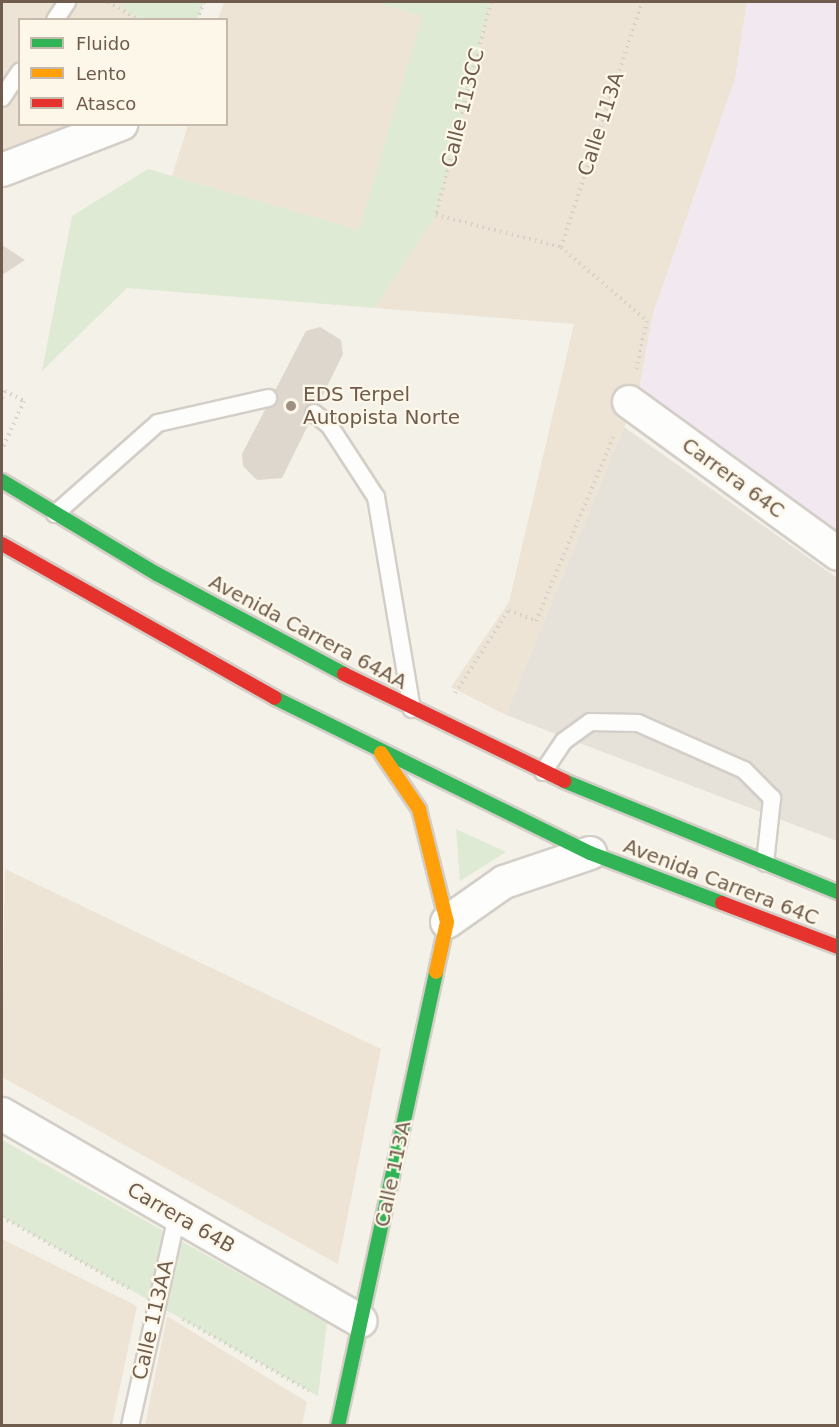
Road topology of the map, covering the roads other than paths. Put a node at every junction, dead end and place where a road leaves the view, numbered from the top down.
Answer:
1 (67, 2) edge
2 (56, 18) edge
3 (18, 74) edge
4 (2, 98) edge
5 (116, 126) edge
6 (2, 170) edge
7 (268, 398) dead end
8 (629, 402) road end
9 (314, 413) dead end
10 (2, 481) edge
11 (55, 514) junction
12 (2, 544) edge
13 (837, 554) edge
14 (411, 709) junction
15 (381, 753) junction
16 (543, 772) junction
17 (605, 800) joint
18 (590, 853) junction
19 (765, 863) junction
20 (837, 892) edge
21 (447, 922) junction
22 (837, 947) edge
23 (2, 1118) edge
24 (177, 1215) junction
25 (361, 1321) junction
26 (130, 1425) edge
27 (338, 1425) edge

1 - 2 lane
3 - 4 lane
5 - 6 street
7 - 11 lane
8 - 13 street, Carrera 64C
9 - 14 lane
10 - 11 main road, Avenida Carrera 64AA
11 - 14 main road, Avenida Carrera 64AA
12 - 15 main road
14 - 16 main road, Avenida Carrera 64AA
15 - 18 main road
15 - 21 main road, Calle 113A
16 - 17 main road, Avenida Carrera 64AA
16 - 19 lane
17 - 19 main road, Avenida Carrera 64C
18 - 21 street
18 - 22 main road, Avenida Carrera 64C
19 - 20 main road, Avenida Carrera 64C
21 - 25 main road, Calle 113A
23 - 24 street, Carrera 64B
24 - 25 street, Carrera 64B
24 - 26 lane, Calle 113AA
25 - 27 main road, Calle 113A

